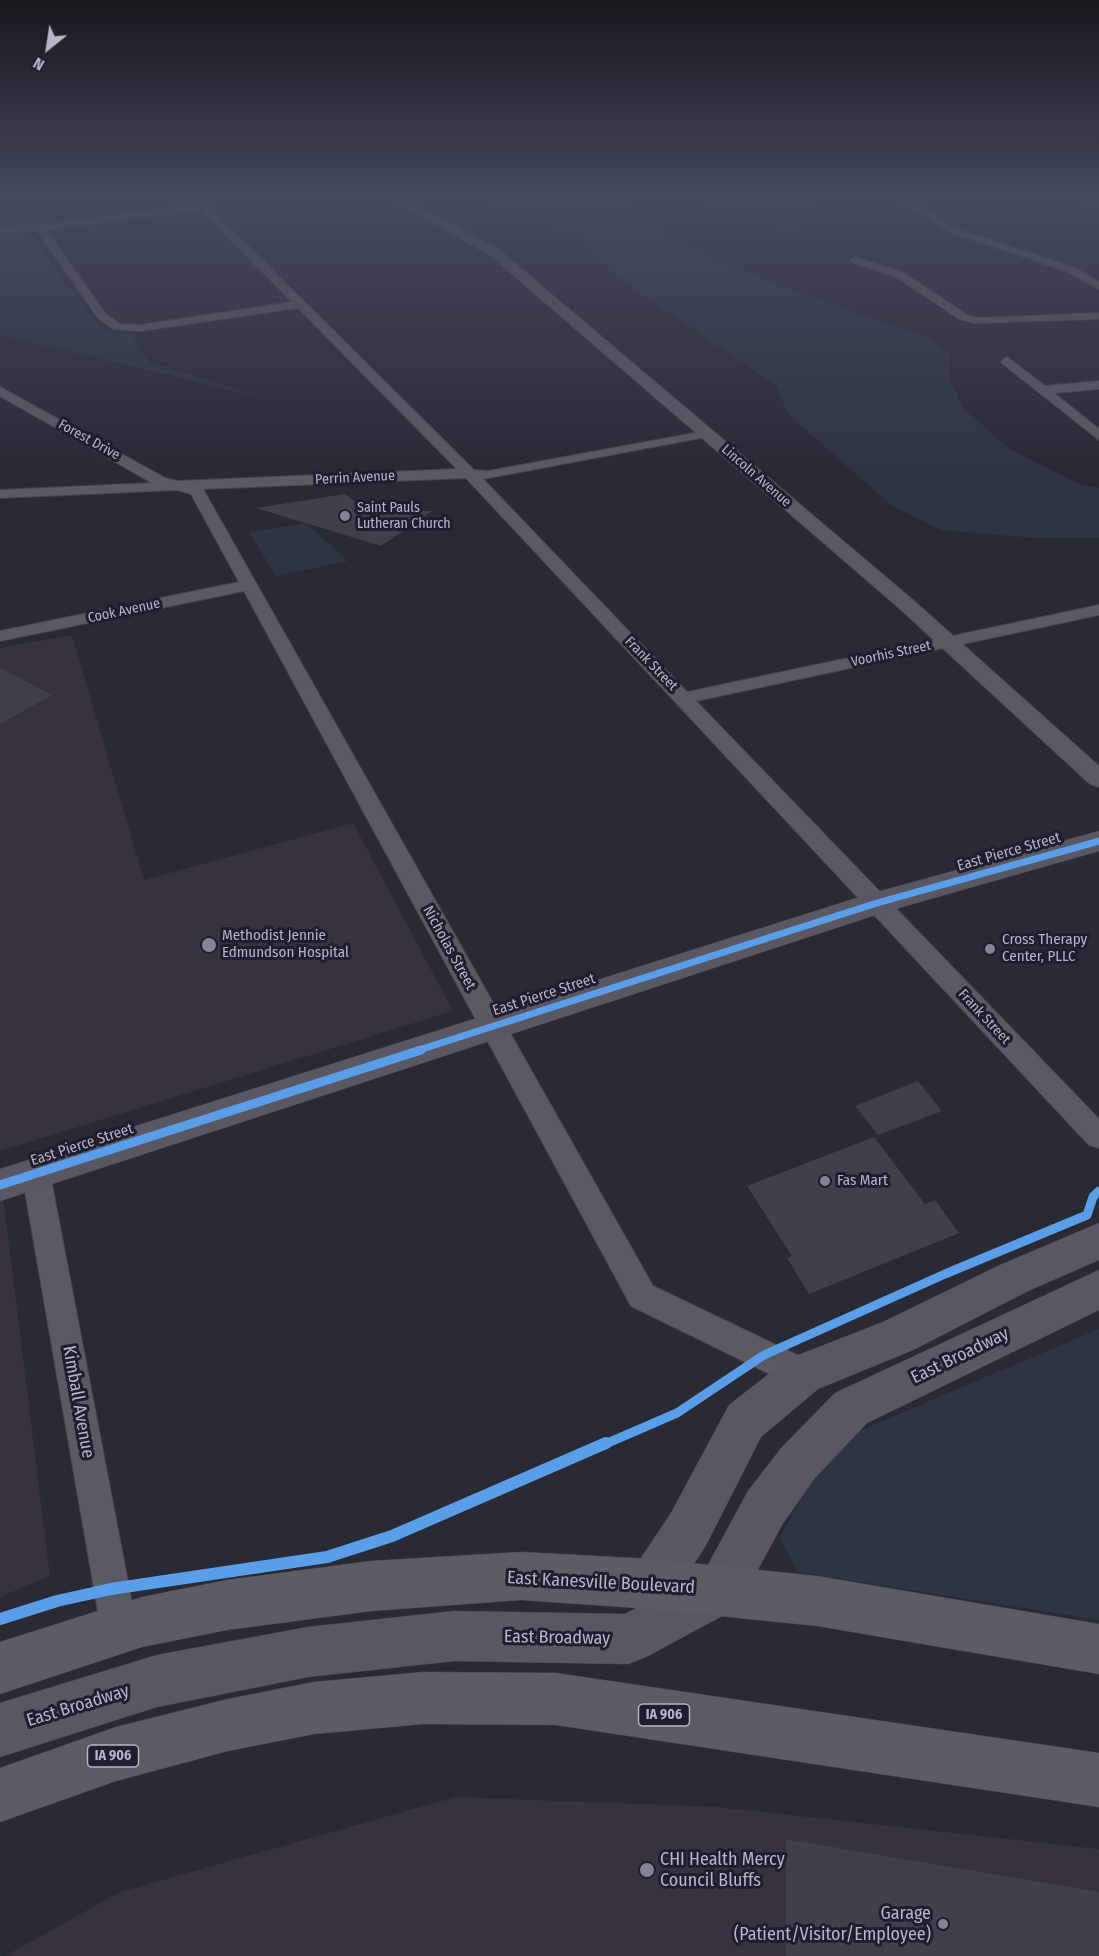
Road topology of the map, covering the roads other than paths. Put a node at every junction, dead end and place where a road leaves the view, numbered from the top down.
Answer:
1 (83, 289) edge
2 (286, 289) edge
3 (538, 289) edge
4 (922, 289) edge
5 (301, 304) junction
6 (1099, 316) edge
7 (1007, 361) dead end
8 (1099, 385) edge
9 (1043, 390) junction
10 (0, 391) edge
11 (706, 433) junction
12 (1099, 436) edge
13 (470, 474) junction
14 (178, 486) junction
15 (0, 494) edge
16 (248, 585) junction
17 (1099, 610) edge
18 (0, 636) edge
19 (947, 642) junction
20 (683, 698) junction
21 (1099, 779) edge
22 (1099, 841) edge
23 (877, 903) junction
24 (492, 1026) junction
25 (1099, 1137) edge
26 (36, 1174) junction
27 (0, 1185) edge
28 (1099, 1241) edge
29 (1099, 1289) edge
30 (803, 1374) junction
31 (652, 1584) junction
32 (720, 1591) junction
33 (119, 1629) junction
34 (1099, 1649) edge
35 (0, 1668) edge
36 (0, 1730) edge
37 (1099, 1780) edge
38 (0, 1795) edge

1 - 5 street
2 - 5 street, Frank Street
3 - 11 street, Lincoln Avenue
4 - 6 street
5 - 13 street, Frank Street
7 - 9 street
8 - 9 street
9 - 12 street
10 - 14 street, Forest Drive
11 - 13 street, Perrin Avenue
11 - 19 street, Lincoln Avenue
13 - 14 street, Perrin Avenue
13 - 20 street, Frank Street
14 - 15 street, Perrin Avenue
14 - 16 street, Nicholas Street
16 - 18 street, Cook Avenue
16 - 24 street, Nicholas Street
17 - 19 street, Voorhis Street
19 - 20 street, Voorhis Street
19 - 21 street, Lincoln Avenue
20 - 23 street, Frank Street
22 - 23 main road, East Pierce Street
23 - 24 main road, East Pierce Street
23 - 25 street, Frank Street
24 - 26 main road, East Pierce Street
24 - 30 street, Nicholas Street
26 - 27 main road, East Pierce Street
26 - 33 street, Kimball Avenue
28 - 30 main road
29 - 32 main road, East Broadway
30 - 31 main road
31 - 32 main road, East Kanesville Boulevard
31 - 33 main road, East Kanesville Boulevard
32 - 34 main road, East Kanesville Boulevard
32 - 36 main road, East Broadway
33 - 35 main road, East Kanesville Boulevard
37 - 38 main road, IA 906

